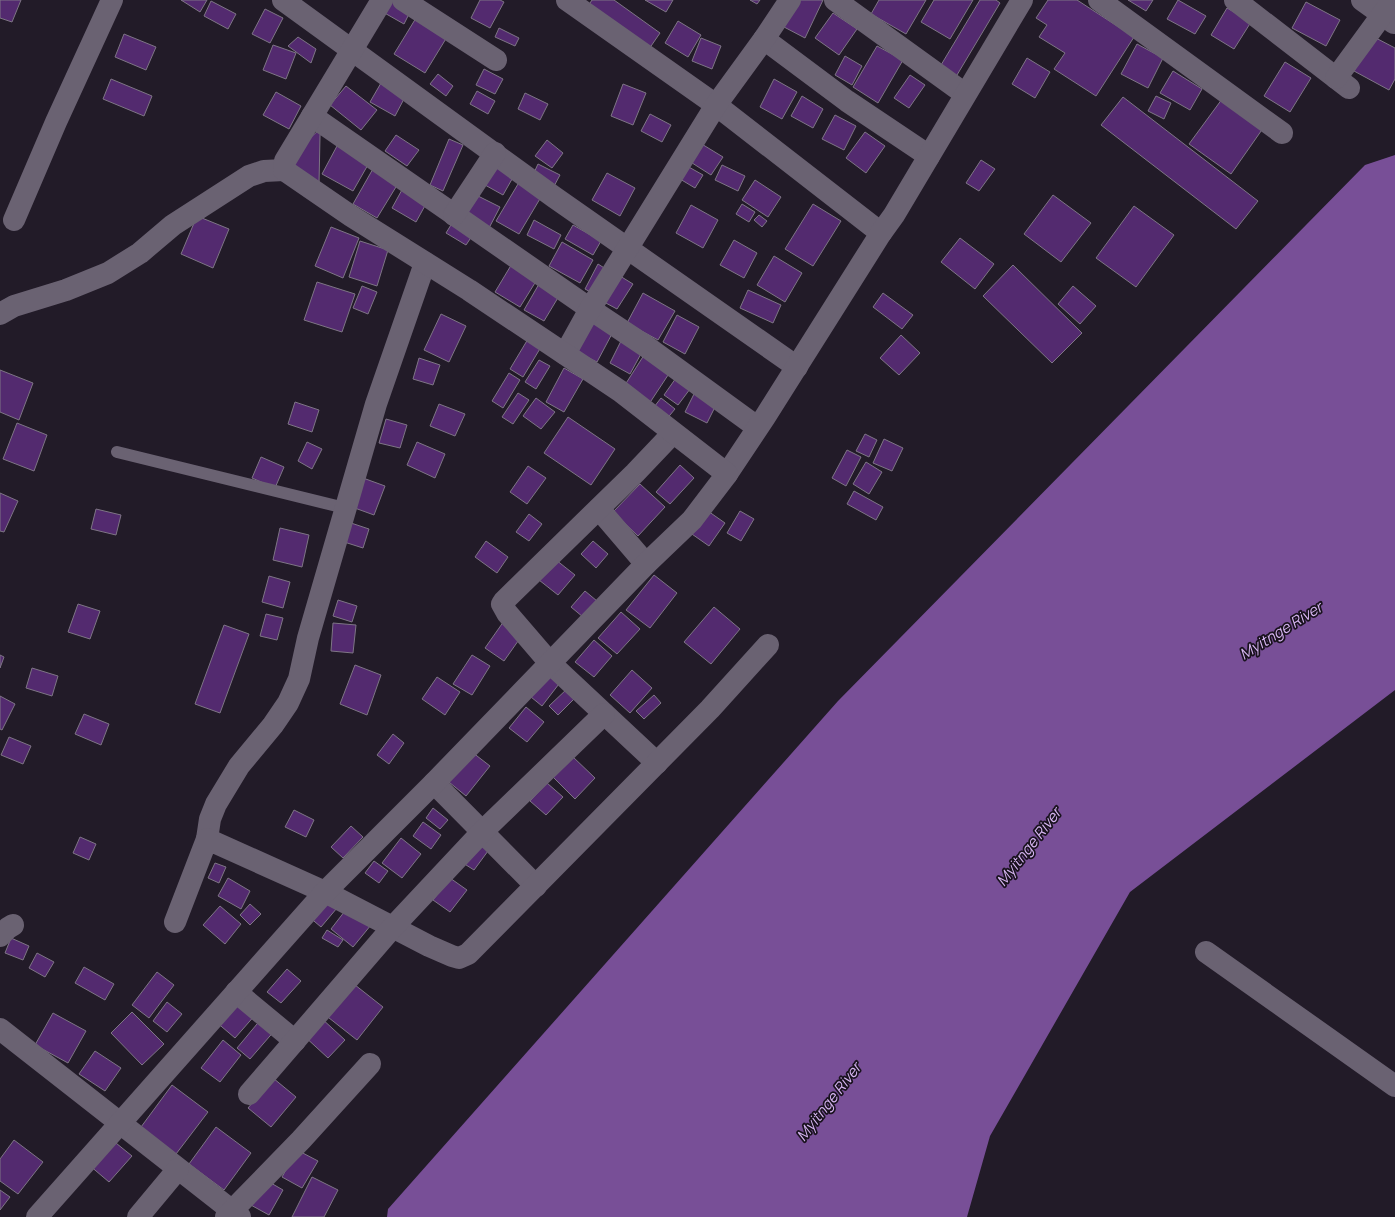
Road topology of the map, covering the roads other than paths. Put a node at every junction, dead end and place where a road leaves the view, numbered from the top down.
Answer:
1 (112, 0) edge
2 (283, 0) edge
3 (382, 0) edge
4 (403, 0) edge
5 (567, 0) edge
6 (790, 0) edge
7 (835, 0) edge
8 (1022, 0) edge
9 (1099, 0) edge
10 (1235, 0) edge
11 (1362, 0) edge
12 (1390, 13) edge
13 (764, 39) junction
14 (352, 51) junction
15 (496, 60) dead end
16 (965, 94) junction
17 (716, 105) junction
18 (312, 116) junction
19 (1282, 133) dead end
20 (495, 153) junction
21 (929, 156) junction
22 (284, 170) junction
23 (454, 215) junction
24 (14, 220) dead end
25 (881, 233) junction
26 (628, 247) junction
27 (425, 263) junction
28 (590, 309) junction
29 (0, 314) edge
30 (565, 354) junction
31 (797, 367) junction
32 (757, 427) junction
33 (673, 433) junction
34 (117, 452) dead end
35 (727, 474) junction
36 (345, 508) junction
37 (599, 509) junction
38 (646, 564) junction
39 (768, 645) dead end
40 (550, 663) junction
41 (604, 714) junction
42 (657, 763) junction
43 (434, 783) junction
44 (482, 832) junction
45 (207, 839) junction
46 (536, 886) junction
47 (325, 892) junction
48 (175, 922) dead end
49 (392, 928) junction
50 (1206, 952) dead end
51 (236, 992) junction
52 (0, 1029) edge
53 (295, 1041) junction
54 (370, 1064) dead end
55 (1395, 1086) edge
56 (249, 1094) dead end
57 (120, 1123) junction
58 (178, 1169) junction
59 (232, 1215) edge
60 (37, 1217) edge
61 (138, 1217) edge

1 - 24 street
2 - 14 street
3 - 14 street
4 - 15 street
5 - 17 street
6 - 13 street
7 - 16 street
8 - 16 street
9 - 19 street
10 - 12 street
11 - 12 street
13 - 17 street
13 - 21 street
14 - 18 street
14 - 20 street
16 - 21 street
17 - 25 street
17 - 26 street
18 - 22 street
18 - 23 street
20 - 23 street
20 - 26 street
21 - 25 street
22 - 27 street
22 - 29 street
23 - 28 street
25 - 31 street
26 - 28 street
26 - 31 street
27 - 30 street
27 - 36 street
28 - 30 street
28 - 32 street
30 - 33 street
31 - 32 street
32 - 35 street
33 - 35 street
33 - 37 street
34 - 36 lane
35 - 38 street
36 - 45 street
37 - 38 street
37 - 40 street
38 - 40 street
39 - 42 street
40 - 41 street
40 - 43 street
41 - 42 street
41 - 44 street
42 - 46 street
43 - 44 street
43 - 47 street
44 - 46 street
44 - 49 street
45 - 47 street
45 - 48 street
46 - 49 street
47 - 49 street
47 - 51 street
49 - 53 street
50 - 55 street
51 - 53 street
51 - 57 street
52 - 57 street
53 - 56 street
54 - 59 street
57 - 58 street
57 - 60 street
58 - 59 street
58 - 61 street

